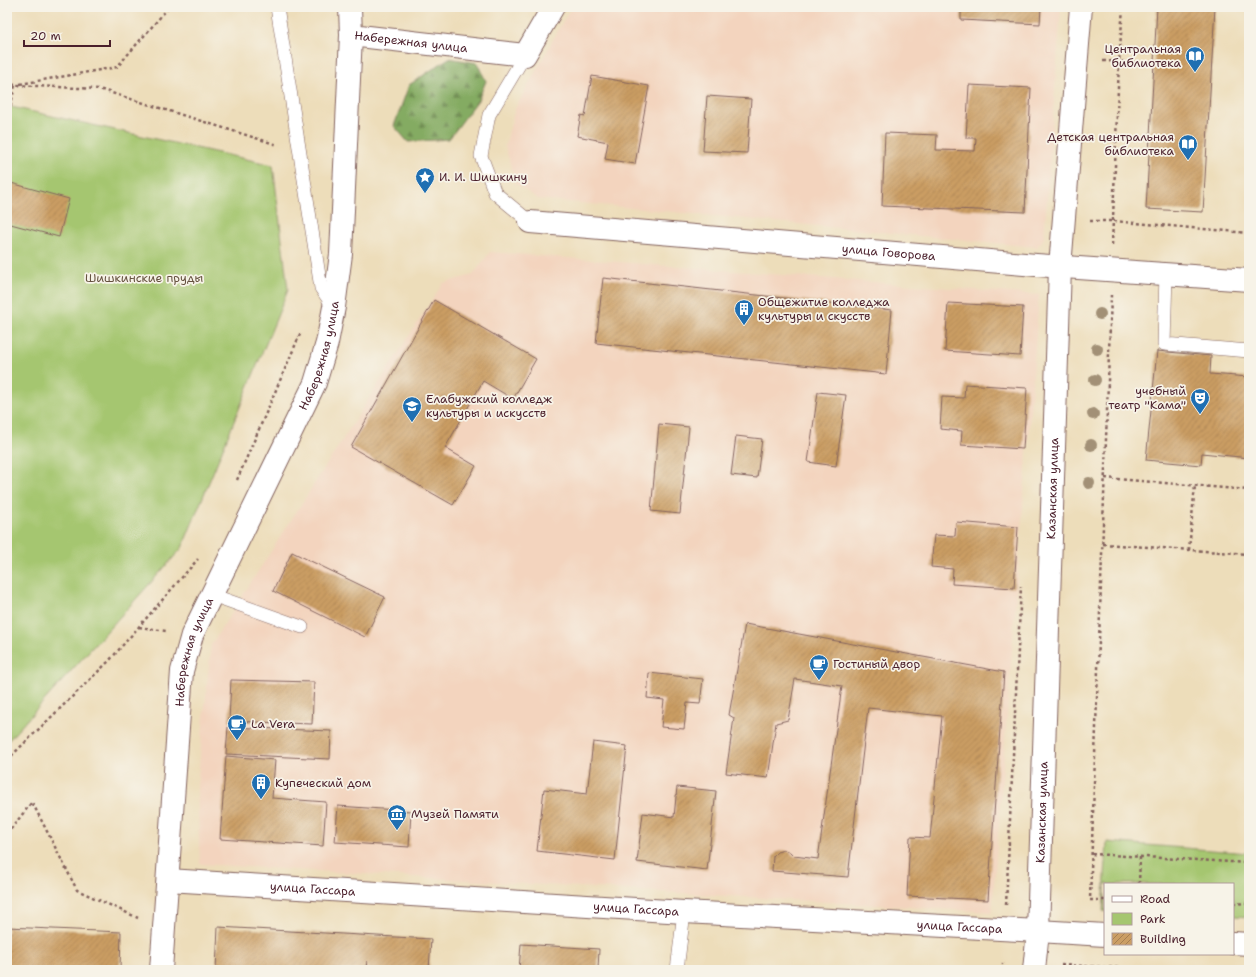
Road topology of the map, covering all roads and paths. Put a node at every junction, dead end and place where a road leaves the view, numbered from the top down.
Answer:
1 (168, 7) edge
2 (277, 7) edge
3 (350, 7) edge
4 (553, 7) edge
5 (1081, 7) edge
6 (1123, 7) edge
7 (351, 35) junction
8 (525, 55) junction
9 (1078, 59) junction
10 (1119, 62) junction
11 (1154, 63) dead end
12 (7, 83) edge
13 (15, 85) junction
14 (7, 124) edge
15 (299, 152) junction
16 (1112, 221) junction
17 (530, 222) joint
18 (1064, 222) junction
19 (1249, 233) edge
20 (1112, 246) dead end
21 (1060, 267) junction
22 (1166, 274) junction
23 (1249, 280) edge
24 (1112, 289) dead end
25 (334, 307) junction
26 (302, 332) dead end
27 (1249, 351) edge
28 (1105, 478) junction
29 (234, 485) dead end
30 (1195, 485) junction
31 (1249, 490) edge
32 (1103, 544) junction
33 (1189, 550) junction
34 (1249, 554) edge
35 (200, 557) dead end
36 (212, 595) junction
37 (302, 627) dead end
38 (7, 760) edge
39 (7, 834) edge
40 (1092, 854) junction
41 (1140, 857) junction
42 (1249, 863) edge
43 (168, 880) junction
44 (1139, 883) edge
45 (1104, 900) edge
46 (1234, 903) edge
47 (1249, 904) edge
48 (684, 912) junction
49 (163, 929) junction
50 (1038, 932) junction
51 (1104, 935) edge
52 (1234, 943) edge
53 (1249, 944) edge
54 (1002, 963) dead end
55 (1060, 965) dead end
56 (161, 970) edge
57 (677, 970) edge
58 (1002, 970) edge
59 (1034, 970) edge
60 (1165, 970) edge

1 - 13 path
2 - 15 lane
3 - 7 street
4 - 8 street
5 - 9 street, Казанская улица
6 - 10 path
7 - 8 street, Набережная улица
7 - 25 street, Набережная улица
8 - 17 lane
9 - 10 path
9 - 18 street, Казанская улица
10 - 11 path
10 - 16 path
12 - 13 path
13 - 14 path
13 - 15 path
15 - 25 lane
16 - 18 path
16 - 19 path
16 - 20 path
17 - 21 street, улица Говорова
18 - 21 street, Казанская улица
21 - 22 street, улица Говорова
21 - 50 street, Казанская улица
22 - 23 street, улица Говорова
22 - 27 lane
24 - 28 path
25 - 36 street, Набережная улица
26 - 29 path
28 - 30 path
28 - 32 path
30 - 31 path
30 - 33 path
32 - 33 path
32 - 40 path
33 - 34 path
35 - 38 path
36 - 37 lane
36 - 43 street, Набережная улица
39 - 49 path
40 - 41 path
40 - 45 path
41 - 42 path
41 - 44 path
43 - 48 street, улица Гассара
43 - 49 street, Набережная улица
46 - 47 path
48 - 50 street, улица Гассара
48 - 57 lane
49 - 56 street, Набережная улица
50 - 51 street, улица Гассара
50 - 59 street, Казанская улица
52 - 53 street
54 - 58 path
55 - 60 path

